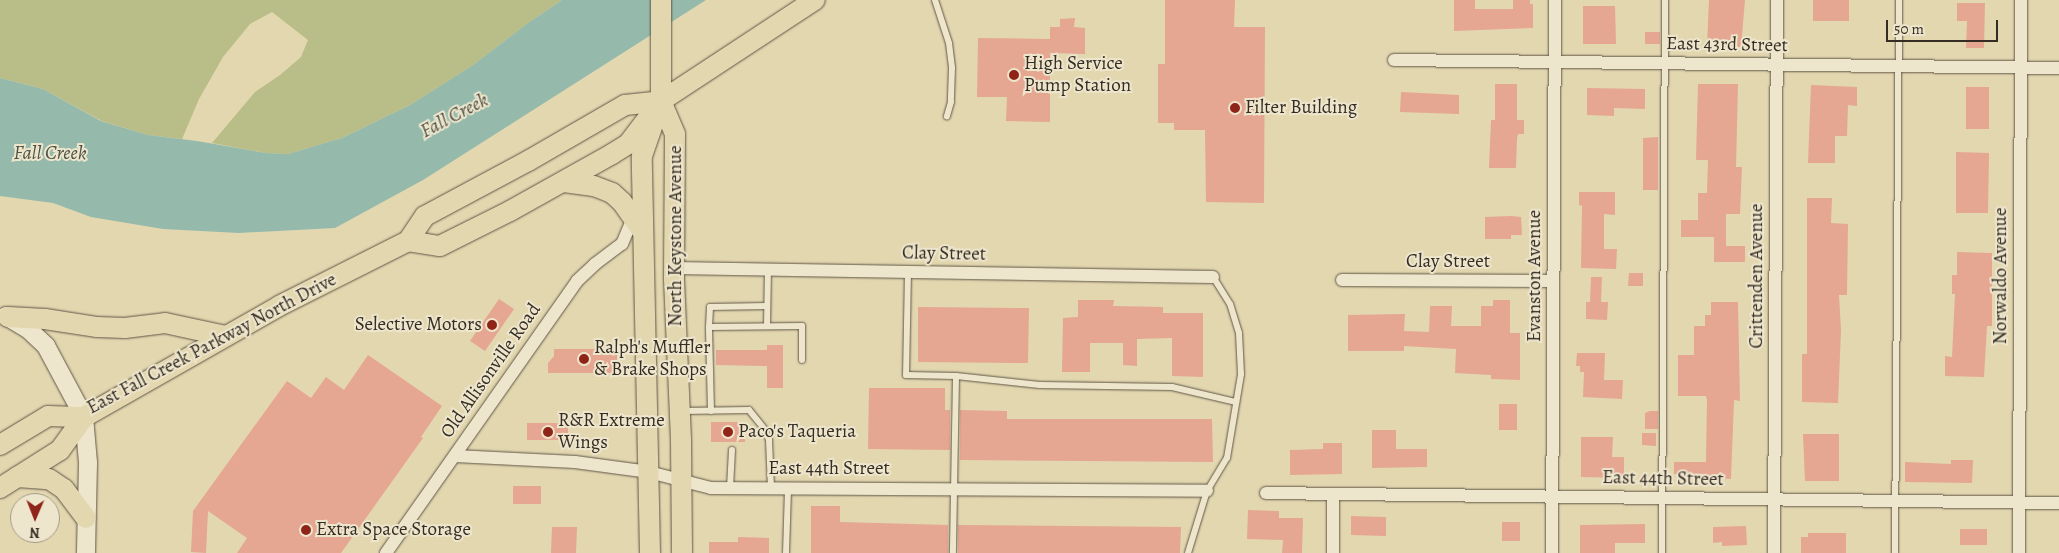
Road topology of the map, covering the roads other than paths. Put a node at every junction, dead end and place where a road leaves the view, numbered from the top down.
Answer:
1 (661, 0) edge
2 (815, 0) edge
3 (935, 0) edge
4 (1555, 0) edge
5 (1665, 0) edge
6 (1777, 0) edge
7 (1898, 0) edge
8 (2021, 0) edge
9 (1394, 60) dead end
10 (1555, 62) junction
11 (1665, 63) junction
12 (1776, 64) junction
13 (1898, 66) junction
14 (2021, 67) junction
15 (2059, 68) edge
16 (661, 101) junction
17 (947, 116) dead end
18 (564, 182) junction
19 (637, 225) junction
20 (408, 241) junction
21 (674, 268) junction
22 (768, 270) junction
23 (908, 272) junction
24 (1213, 277) joint
25 (1342, 280) dead end
26 (1553, 281) junction
27 (767, 306) junction
28 (4, 316) edge
29 (709, 326) junction
30 (766, 326) junction
31 (225, 336) junction
32 (802, 360) dead end
33 (956, 376) junction
34 (1236, 402) junction
35 (710, 410) junction
36 (680, 411) junction
37 (84, 417) junction
38 (0, 445) edge
39 (732, 450) dead end
40 (454, 456) junction
41 (649, 472) junction
42 (17, 477) junction
43 (681, 480) junction
44 (0, 488) edge
45 (730, 488) junction
46 (771, 488) junction
47 (788, 488) junction
48 (953, 489) junction
49 (1207, 491) junction
50 (1266, 493) dead end
51 (1333, 494) junction
52 (1552, 497) junction
53 (1662, 498) junction
54 (1774, 500) junction
55 (1895, 501) junction
56 (2019, 503) junction
57 (2059, 504) edge
58 (86, 518) junction
59 (86, 553) edge
60 (386, 553) edge
61 (650, 553) edge
62 (682, 553) edge
63 (786, 553) edge
64 (953, 553) edge
65 (1188, 553) edge
66 (1333, 553) edge
67 (1552, 553) edge
68 (1662, 553) edge
69 (1774, 553) edge
70 (1895, 553) edge
71 (2019, 553) edge

1 - 16 main road, North Keystone Avenue
2 - 16 main road
3 - 17 lane
4 - 10 street, Evanston Avenue
5 - 11 lane
6 - 12 street, Crittenden Avenue
7 - 13 lane
8 - 14 street, Norwaldo Avenue
9 - 10 street, East 43rd Street
10 - 11 street, East 43rd Street
10 - 26 street, Evanston Avenue
11 - 12 street, East 43rd Street
11 - 53 lane
12 - 13 street, East 43rd Street
12 - 54 street, Crittenden Avenue
13 - 14 street, East 43rd Street
13 - 55 lane
14 - 15 street, East 43rd Street
14 - 56 street, Norwaldo Avenue
16 - 18 main road
16 - 19 main road, North Keystone Avenue
16 - 20 main road
16 - 21 main road, North Keystone Avenue
18 - 19 main road
18 - 20 main road
19 - 40 street, Old Allisonville Road
19 - 41 main road, North Keystone Avenue
20 - 31 main road, East Fall Creek Parkway North Drive
21 - 22 street, Clay Street
21 - 36 main road, North Keystone Avenue
22 - 23 street, Clay Street
22 - 27 lane
23 - 24 street, Clay Street
23 - 33 lane
24 - 34 lane
25 - 26 street, Clay Street
26 - 52 street, Evanston Avenue
27 - 29 lane
27 - 30 lane
28 - 31 main road
28 - 37 main road, East Fall Creek Parkway North Drive
29 - 30 lane
29 - 35 lane
30 - 32 lane
31 - 37 main road, East Fall Creek Parkway North Drive
33 - 34 lane
33 - 48 lane
34 - 49 lane
35 - 36 lane
35 - 46 lane
36 - 43 main road, North Keystone Avenue
37 - 38 main road
37 - 42 main road
37 - 58 main road
39 - 45 lane
40 - 41 street, East 44th Street
40 - 60 street, Old Allisonville Road
41 - 43 street, East 44th Street
41 - 61 main road, North Keystone Avenue
42 - 44 main road
42 - 58 main road
43 - 45 street, East 44th Street
43 - 62 main road, North Keystone Avenue
45 - 46 street, East 44th Street
46 - 47 street, East 44th Street
47 - 48 street, East 44th Street
47 - 63 lane
48 - 49 street, East 44th Street
48 - 64 lane
49 - 65 lane
50 - 51 street, East 44th Street
51 - 52 street, East 44th Street
51 - 66 street
52 - 53 street, East 44th Street
52 - 67 street, Evanston Avenue
53 - 54 street, East 44th Street
53 - 68 lane
54 - 55 street, East 44th Street
54 - 69 street, Crittenden Avenue
55 - 56 street, East 44th Street
55 - 70 lane
56 - 57 street, East 44th Street
56 - 71 street, Norwaldo Avenue
58 - 59 main road

